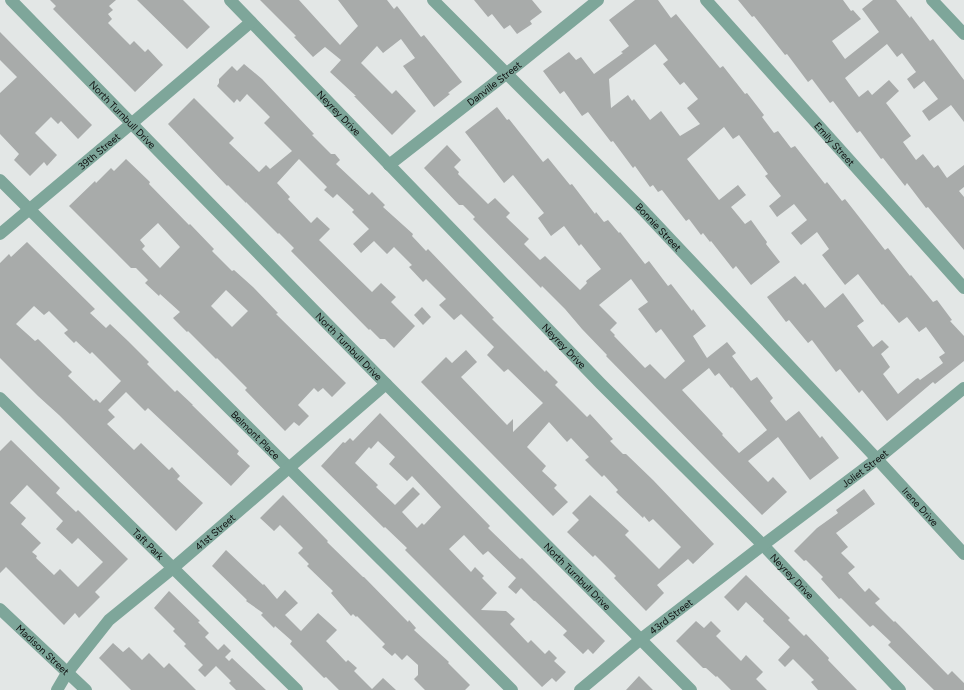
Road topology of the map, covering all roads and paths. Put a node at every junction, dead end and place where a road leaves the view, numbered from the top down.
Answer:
1 (11, 0) edge
2 (230, 0) edge
3 (433, 0) edge
4 (598, 0) edge
5 (706, 0) edge
6 (932, 0) edge
7 (251, 22) junction
8 (963, 30) edge
9 (506, 74) junction
10 (131, 124) junction
11 (389, 165) junction
12 (0, 180) edge
13 (29, 209) junction
14 (0, 234) edge
15 (964, 288) edge
16 (386, 384) junction
17 (964, 388) edge
18 (0, 398) edge
19 (877, 460) junction
20 (290, 468) junction
21 (763, 545) junction
22 (964, 554) edge
23 (174, 568) junction
24 (0, 609) edge
25 (641, 639) junction
26 (68, 673) junction
27 (57, 690) edge
28 (86, 690) edge
29 (297, 690) edge
30 (512, 690) edge
31 (580, 690) edge
32 (691, 690) edge
33 (900, 690) edge

1 - 10 street, North Turnbull Drive
2 - 7 street, Neyrey Drive
3 - 9 street, Bonnie Street
4 - 9 street, Danville Street
5 - 15 street, Emily Street
6 - 8 street
7 - 10 street, 39th Street
7 - 11 street, Neyrey Drive
9 - 11 street, Danville Street
9 - 19 street, Bonnie Street
10 - 13 street, 39th Street
10 - 16 street, North Turnbull Drive
11 - 21 street, Neyrey Drive
12 - 13 street, Belmont Place
13 - 14 street, 39th Street
13 - 20 street, Belmont Place
16 - 20 street, 41st Street
16 - 25 street, North Turnbull Drive
17 - 19 street, Joliet Street
18 - 23 street, Taft Park
19 - 21 street, Joliet Street
19 - 22 street, Irene Drive
20 - 23 street, 41st Street
20 - 30 street, Belmont Place
21 - 25 street, 43rd Street
21 - 33 street, Neyrey Drive
23 - 26 street, 41st Street
23 - 29 street, Taft Park
24 - 26 street, Madison Street
25 - 31 street, 43rd Street
25 - 32 street, North Turnbull Drive
26 - 27 street, 41st Street
26 - 28 street, Madison Street

